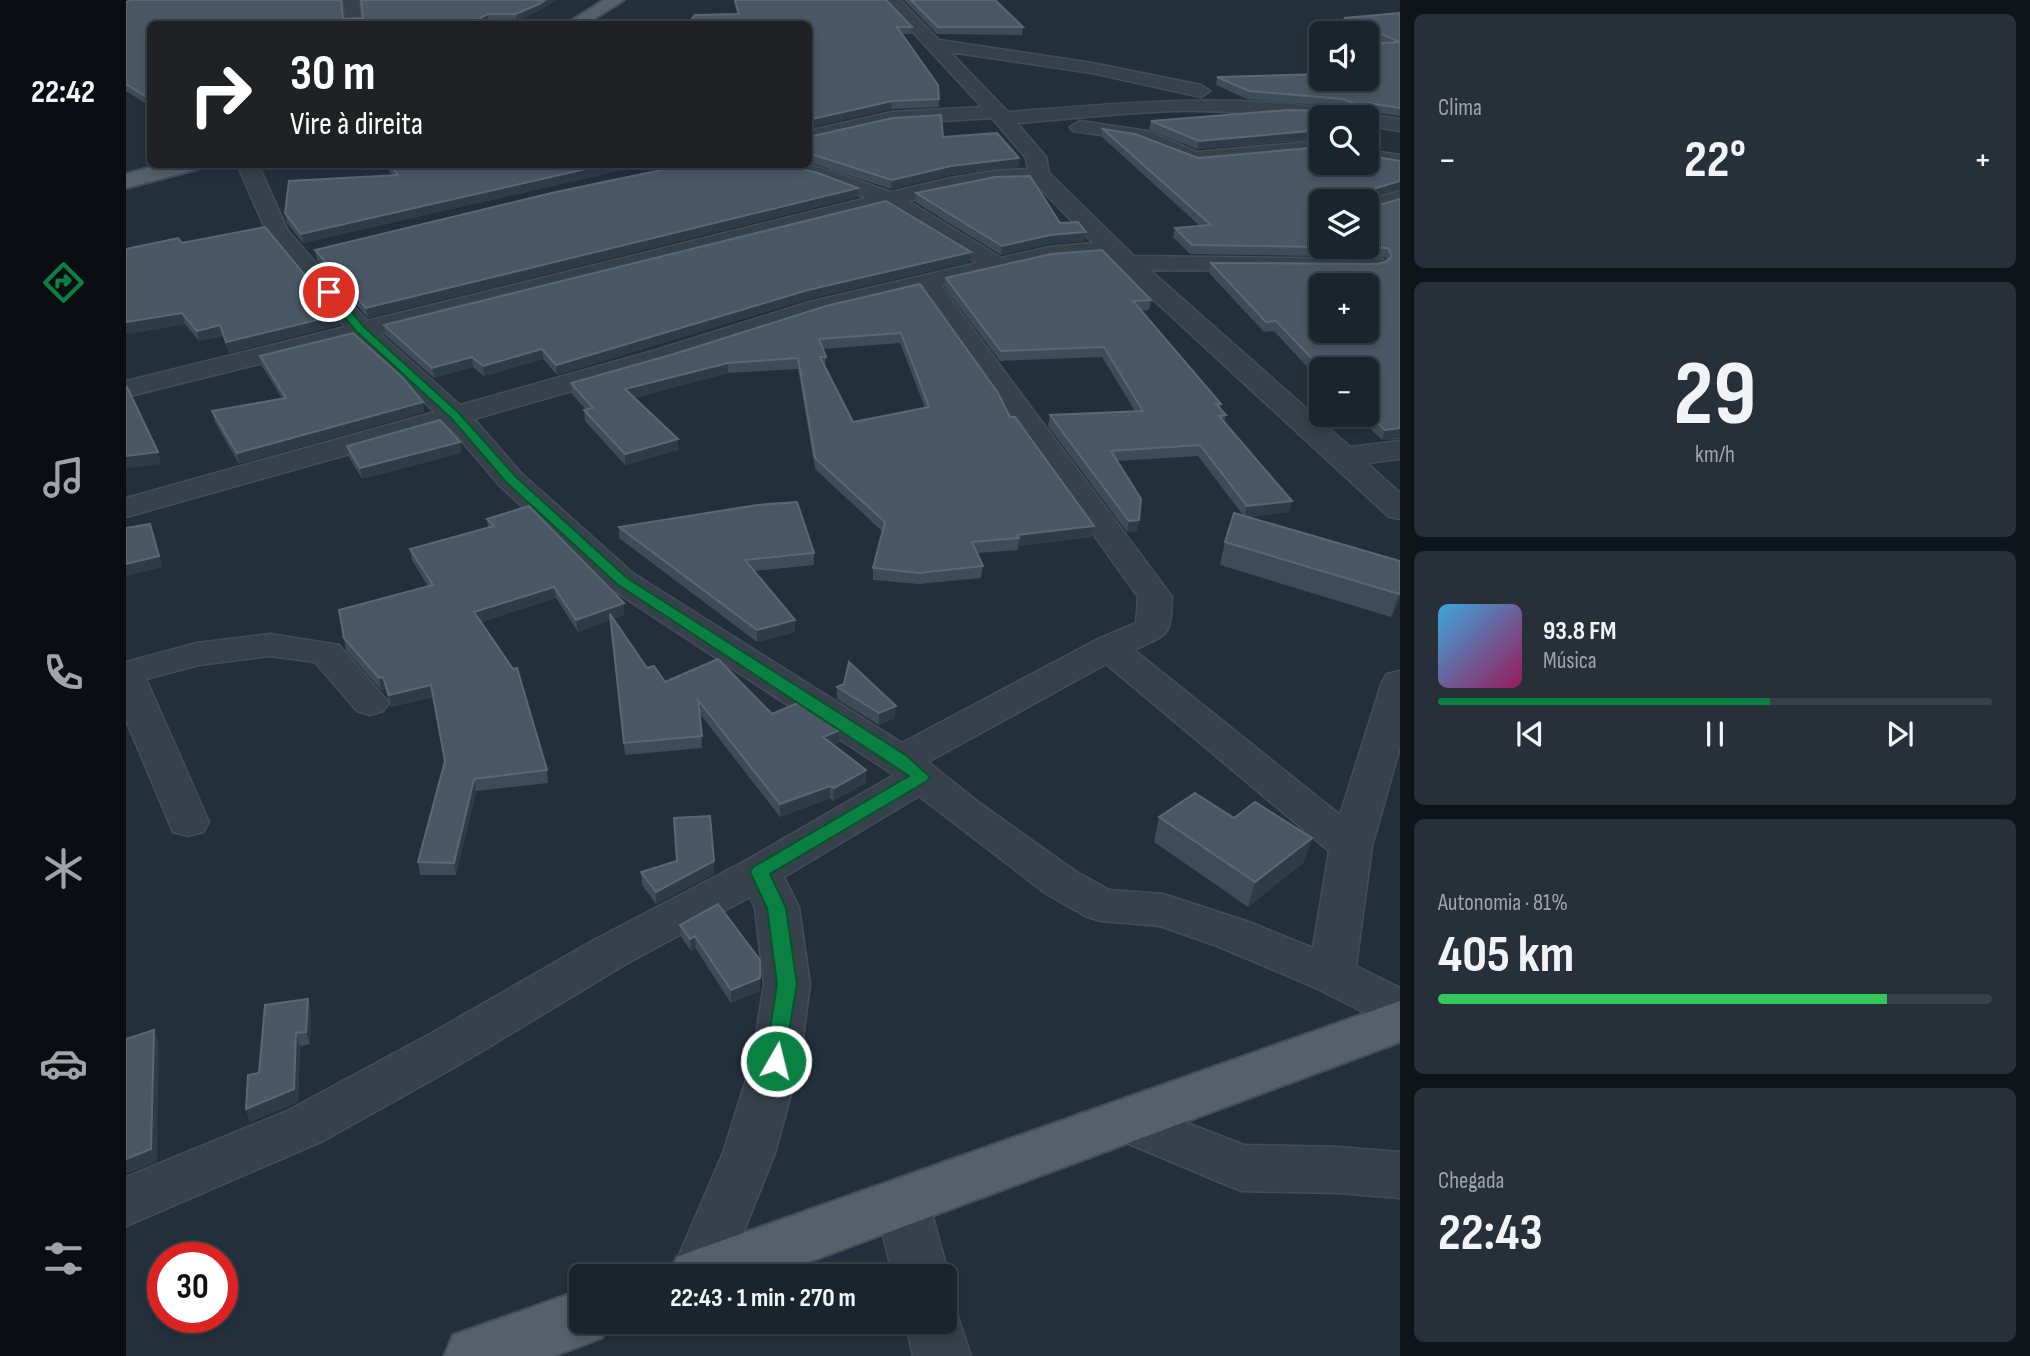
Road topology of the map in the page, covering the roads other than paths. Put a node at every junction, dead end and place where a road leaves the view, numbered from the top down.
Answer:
1 (351, 0) edge
2 (616, 0) edge
3 (891, 0) edge
4 (354, 21) edge
5 (580, 21) edge
6 (935, 45) junction
7 (1245, 106) junction
8 (1309, 112) edge
9 (998, 115) junction
10 (1045, 115) junction
11 (1379, 122) edge
12 (1400, 125) edge
13 (812, 136) edge
14 (1400, 143) edge
15 (1379, 144) edge
16 (1309, 149) edge
17 (1379, 158) edge
18 (1400, 161) edge
19 (175, 168) edge
20 (249, 168) edge
21 (793, 168) edge
22 (1039, 175) junction
23 (126, 181) edge
24 (1400, 198) edge
25 (891, 200) junction
26 (1379, 204) edge
27 (1119, 256) junction
28 (1371, 259) edge
29 (996, 265) junction
30 (926, 282) junction
31 (360, 329) junction
32 (126, 389) edge
33 (455, 415) junction
34 (1400, 450) edge
35 (1344, 457) junction
36 (126, 508) edge
37 (1400, 510) edge
38 (1109, 648) junction
39 (126, 674) edge
40 (1400, 682) edge
41 (370, 703) dead end
42 (911, 768) junction
43 (188, 821) dead end
44 (1351, 846) junction
45 (760, 872) junction
46 (1332, 975) junction
47 (1400, 1009) edge
48 (1400, 1021) edge
49 (1128, 1121) junction
50 (1400, 1175) edge
51 (126, 1202) edge
52 (902, 1203) junction
53 (703, 1264) edge
54 (732, 1264) edge
55 (918, 1264) edge
56 (569, 1322) edge
57 (936, 1334) edge
58 (474, 1356) edge
59 (942, 1356) edge

1 - 4 street
2 - 5 main road
3 - 6 street
6 - 7 street
6 - 9 street
7 - 8 street
7 - 10 street
9 - 10 street
9 - 13 street
9 - 22 street
10 - 16 street
11 - 12 street
14 - 15 street
17 - 18 street
19 - 23 main road
20 - 31 street
21 - 25 street
22 - 25 street
22 - 27 street
24 - 26 street
25 - 29 street
25 - 31 street
27 - 28 street
27 - 29 street
27 - 35 street
29 - 30 street
30 - 33 street
30 - 38 street
31 - 32 street
31 - 33 street
33 - 36 street
33 - 42 street
34 - 35 street
35 - 37 street
38 - 42 street
38 - 44 street
39 - 41 street
39 - 43 street
40 - 44 street
42 - 45 street
42 - 46 street
44 - 46 street
45 - 51 street
45 - 53 street
46 - 47 street
48 - 49 main road
49 - 50 street
49 - 52 main road
52 - 54 main road
52 - 55 street
56 - 58 main road
57 - 59 street

